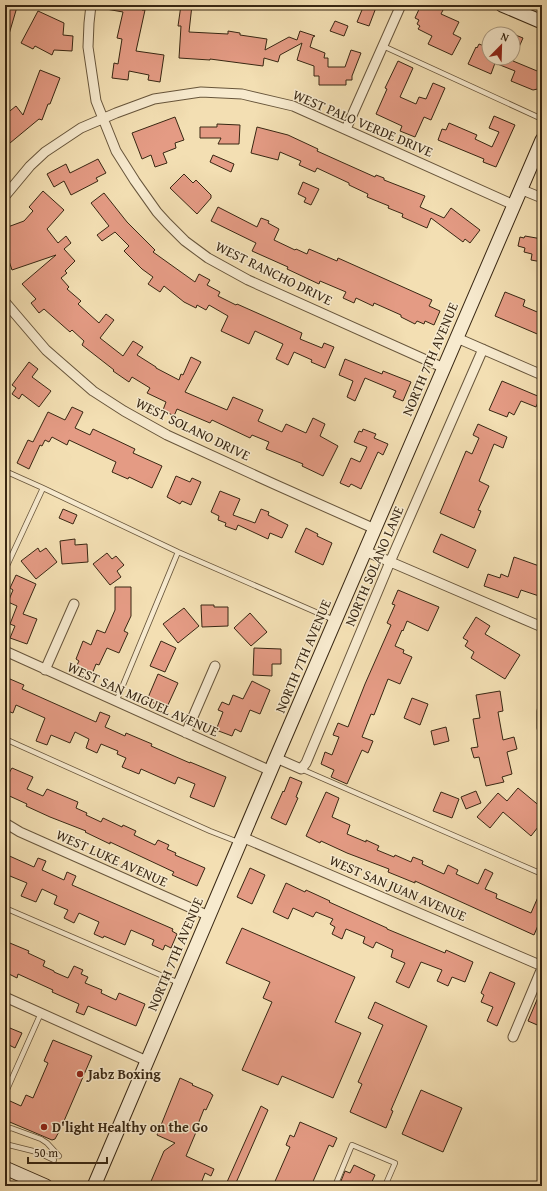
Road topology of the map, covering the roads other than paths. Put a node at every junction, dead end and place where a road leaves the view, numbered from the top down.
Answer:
1 (91, 5) edge
2 (401, 5) edge
3 (502, 5) edge
4 (542, 22) edge
5 (383, 46) junction
6 (103, 119) junction
7 (542, 119) edge
8 (346, 129) junction
9 (542, 140) edge
10 (520, 189) junction
11 (5, 196) edge
12 (542, 198) edge
13 (514, 205) junction
14 (5, 302) edge
15 (457, 338) junction
16 (483, 349) junction
17 (444, 368) junction
18 (542, 375) edge
19 (5, 471) edge
20 (43, 488) junction
21 (375, 529) junction
22 (365, 551) junction
23 (178, 552) junction
24 (390, 562) junction
25 (5, 570) edge
26 (74, 604) dead end
27 (336, 620) junction
28 (542, 627) edge
29 (5, 651) edge
30 (215, 666) dead end
31 (46, 670) junction
32 (116, 702) junction
33 (542, 711) edge
34 (542, 728) edge
35 (186, 734) junction
36 (5, 738) edge
37 (276, 758) junction
38 (301, 769) junction
39 (271, 771) junction
40 (5, 823) edge
41 (241, 840) junction
42 (542, 874) edge
43 (5, 908) edge
44 (209, 916) junction
45 (542, 967) edge
46 (180, 984) junction
47 (5, 997) edge
48 (40, 1013) junction
49 (513, 1037) dead end
50 (147, 1061) junction
51 (5, 1080) edge
52 (10, 1083) junction
53 (5, 1094) edge
54 (5, 1130) edge
55 (5, 1144) edge
56 (59, 1156) dead end
57 (54, 1160) dead end
58 (5, 1168) edge
59 (46, 1186) edge
60 (94, 1186) edge
61 (335, 1186) edge
62 (385, 1186) edge

1 - 6 street, WEST RANCHO DRIVE
2 - 5 street
3 - 4 main road
5 - 7 lane
5 - 8 street
6 - 8 street, WEST PALO VERDE DRIVE
6 - 11 street, WEST PALO VERDE DRIVE
6 - 17 street, WEST RANCHO DRIVE
8 - 13 street, WEST PALO VERDE DRIVE
9 - 10 main road, NORTH 7TH AVENUE
10 - 12 street
10 - 13 main road, NORTH 7TH AVENUE
13 - 15 main road, NORTH 7TH AVENUE
14 - 21 street, WEST SOLANO DRIVE
15 - 16 street
15 - 17 main road, NORTH 7TH AVENUE
16 - 18 street
16 - 24 street, NORTH SOLANO LANE
17 - 21 main road, NORTH 7TH AVENUE
19 - 20 lane
20 - 23 lane
20 - 25 lane
21 - 22 main road, NORTH 7TH AVENUE
22 - 24 street
22 - 27 main road, NORTH 7TH AVENUE
23 - 27 lane
23 - 32 lane
24 - 28 street
24 - 38 street, NORTH SOLANO LANE
26 - 31 street
27 - 37 main road, NORTH 7TH AVENUE
29 - 31 street, WEST SAN MIGUEL AVENUE
30 - 35 street
31 - 32 street, WEST SAN MIGUEL AVENUE
32 - 35 street, WEST SAN MIGUEL AVENUE
33 - 34 street
35 - 39 street, WEST SAN MIGUEL AVENUE
36 - 41 lane
37 - 38 street
37 - 39 main road, NORTH 7TH AVENUE
38 - 42 lane
39 - 41 main road, NORTH 7TH AVENUE
40 - 44 street, WEST LUKE AVENUE
41 - 44 main road, NORTH 7TH AVENUE
41 - 45 street, WEST SAN JUAN AVENUE
43 - 46 lane
44 - 46 main road, NORTH 7TH AVENUE
45 - 49 street
46 - 50 main road, NORTH 7TH AVENUE
47 - 48 street
48 - 50 street
48 - 52 lane
50 - 60 main road, NORTH 7TH AVENUE
51 - 52 lane
52 - 53 lane
54 - 56 lane
55 - 57 lane
58 - 59 main road
61 - 62 lane

